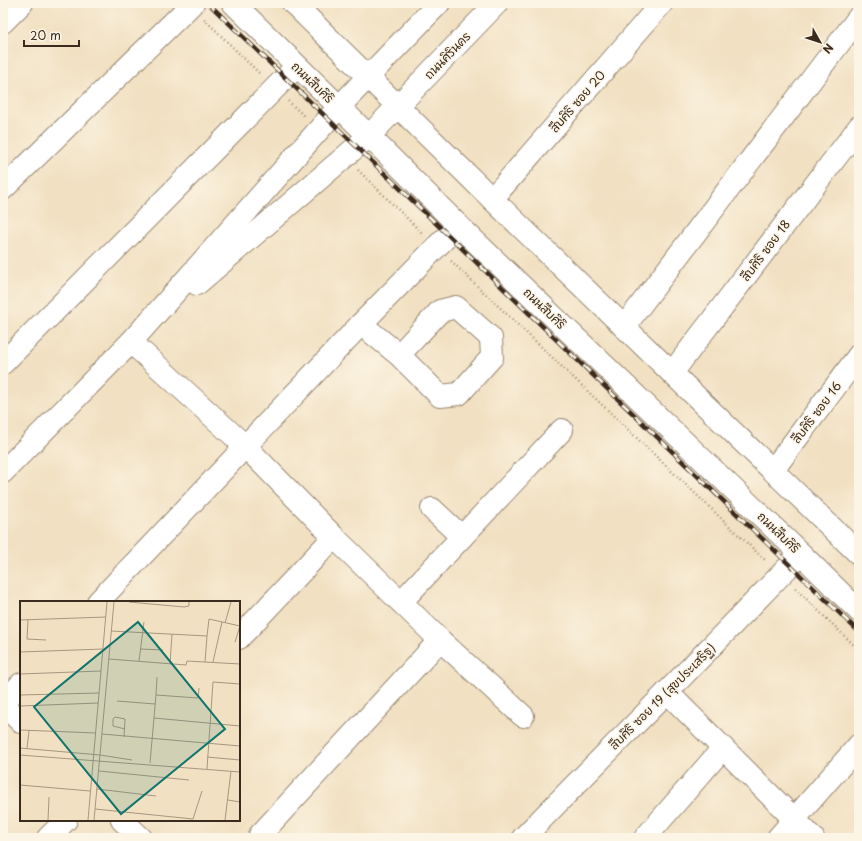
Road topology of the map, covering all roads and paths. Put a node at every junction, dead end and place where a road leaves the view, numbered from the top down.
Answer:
1 (22, 3) edge
2 (233, 3) edge
3 (293, 3) edge
4 (440, 3) edge
5 (497, 3) edge
6 (662, 3) edge
7 (192, 4) edge
8 (859, 17) edge
9 (3, 22) edge
10 (297, 66) junction
11 (368, 77) junction
12 (275, 89) junction
13 (339, 107) junction
14 (398, 107) junction
15 (859, 127) edge
16 (319, 130) junction
17 (369, 136) junction
18 (345, 157) junction
19 (3, 189) edge
20 (492, 199) junction
21 (458, 225) junction
22 (437, 247) junction
23 (361, 324) junction
24 (624, 327) junction
25 (131, 342) junction
26 (399, 355) dead end
27 (859, 355) edge
28 (3, 363) edge
29 (672, 373) junction
30 (562, 430) dead end
31 (245, 446) junction
32 (772, 470) junction
33 (3, 472) edge
34 (432, 509) dead end
35 (334, 537) junction
36 (462, 537) junction
37 (801, 554) junction
38 (859, 554) edge
39 (781, 575) junction
40 (99, 601) edge
41 (401, 602) junction
42 (859, 611) edge
43 (240, 637) edge
44 (440, 640) junction
45 (859, 650) edge
46 (20, 685) edge
47 (667, 692) junction
48 (3, 703) edge
49 (523, 716) dead end
50 (20, 721) edge
51 (859, 746) edge
52 (723, 748) junction
53 (795, 820) junction
54 (65, 821) edge
55 (123, 821) edge
56 (535, 834) edge
57 (48, 838) edge
58 (141, 838) edge
59 (263, 838) edge
60 (645, 838) edge
61 (778, 838) edge
62 (813, 838) edge

1 - 9 street
2 - 10 street, ถนนสืบศิริ
3 - 11 street
4 - 11 street
5 - 14 street, ถนนศิรินคร
6 - 20 street, สืบศิริ ซอย 20
7 - 12 path
7 - 19 street
8 - 24 street
10 - 12 street
10 - 13 street, ถนนสืบศิริ
11 - 13 street
11 - 14 street
12 - 16 path
12 - 28 street
13 - 16 street
13 - 17 street, ถนนสืบศิริ
14 - 17 street, ถนนศิรินคร
14 - 20 street
15 - 29 street, สืบศิริ ซอย 18
16 - 25 street
17 - 18 street, ถนนศิรินคร
17 - 21 street, ถนนสืบศิริ
18 - 22 path
18 - 25 street, ถนนศิรินคร
20 - 24 street
21 - 22 street
21 - 37 street, ถนนสืบศิริ
22 - 23 street
22 - 39 path
23 - 26 street
23 - 31 street
24 - 29 street
25 - 31 street
25 - 33 street
27 - 32 street, สืบศิริ ซอย 16
29 - 32 street
30 - 36 street
31 - 35 street
31 - 40 street
32 - 38 street
34 - 36 street
35 - 41 street
35 - 43 street
36 - 41 street
37 - 39 street, สืบศิริ ซอย 19 (สุขประเสริฐ)
37 - 42 street, ถนนสืบศิริ
39 - 45 path
39 - 47 street, สืบศิริ ซอย 19 (สุขประเสริฐ)
41 - 44 street
44 - 49 street
44 - 59 street
46 - 48 street
47 - 52 street
47 - 56 street, สืบศิริ ซอย 19 (สุขประเสริฐ)
48 - 50 street
51 - 53 street
52 - 53 street
52 - 60 street
53 - 61 street
53 - 62 street
54 - 57 street
55 - 58 street

